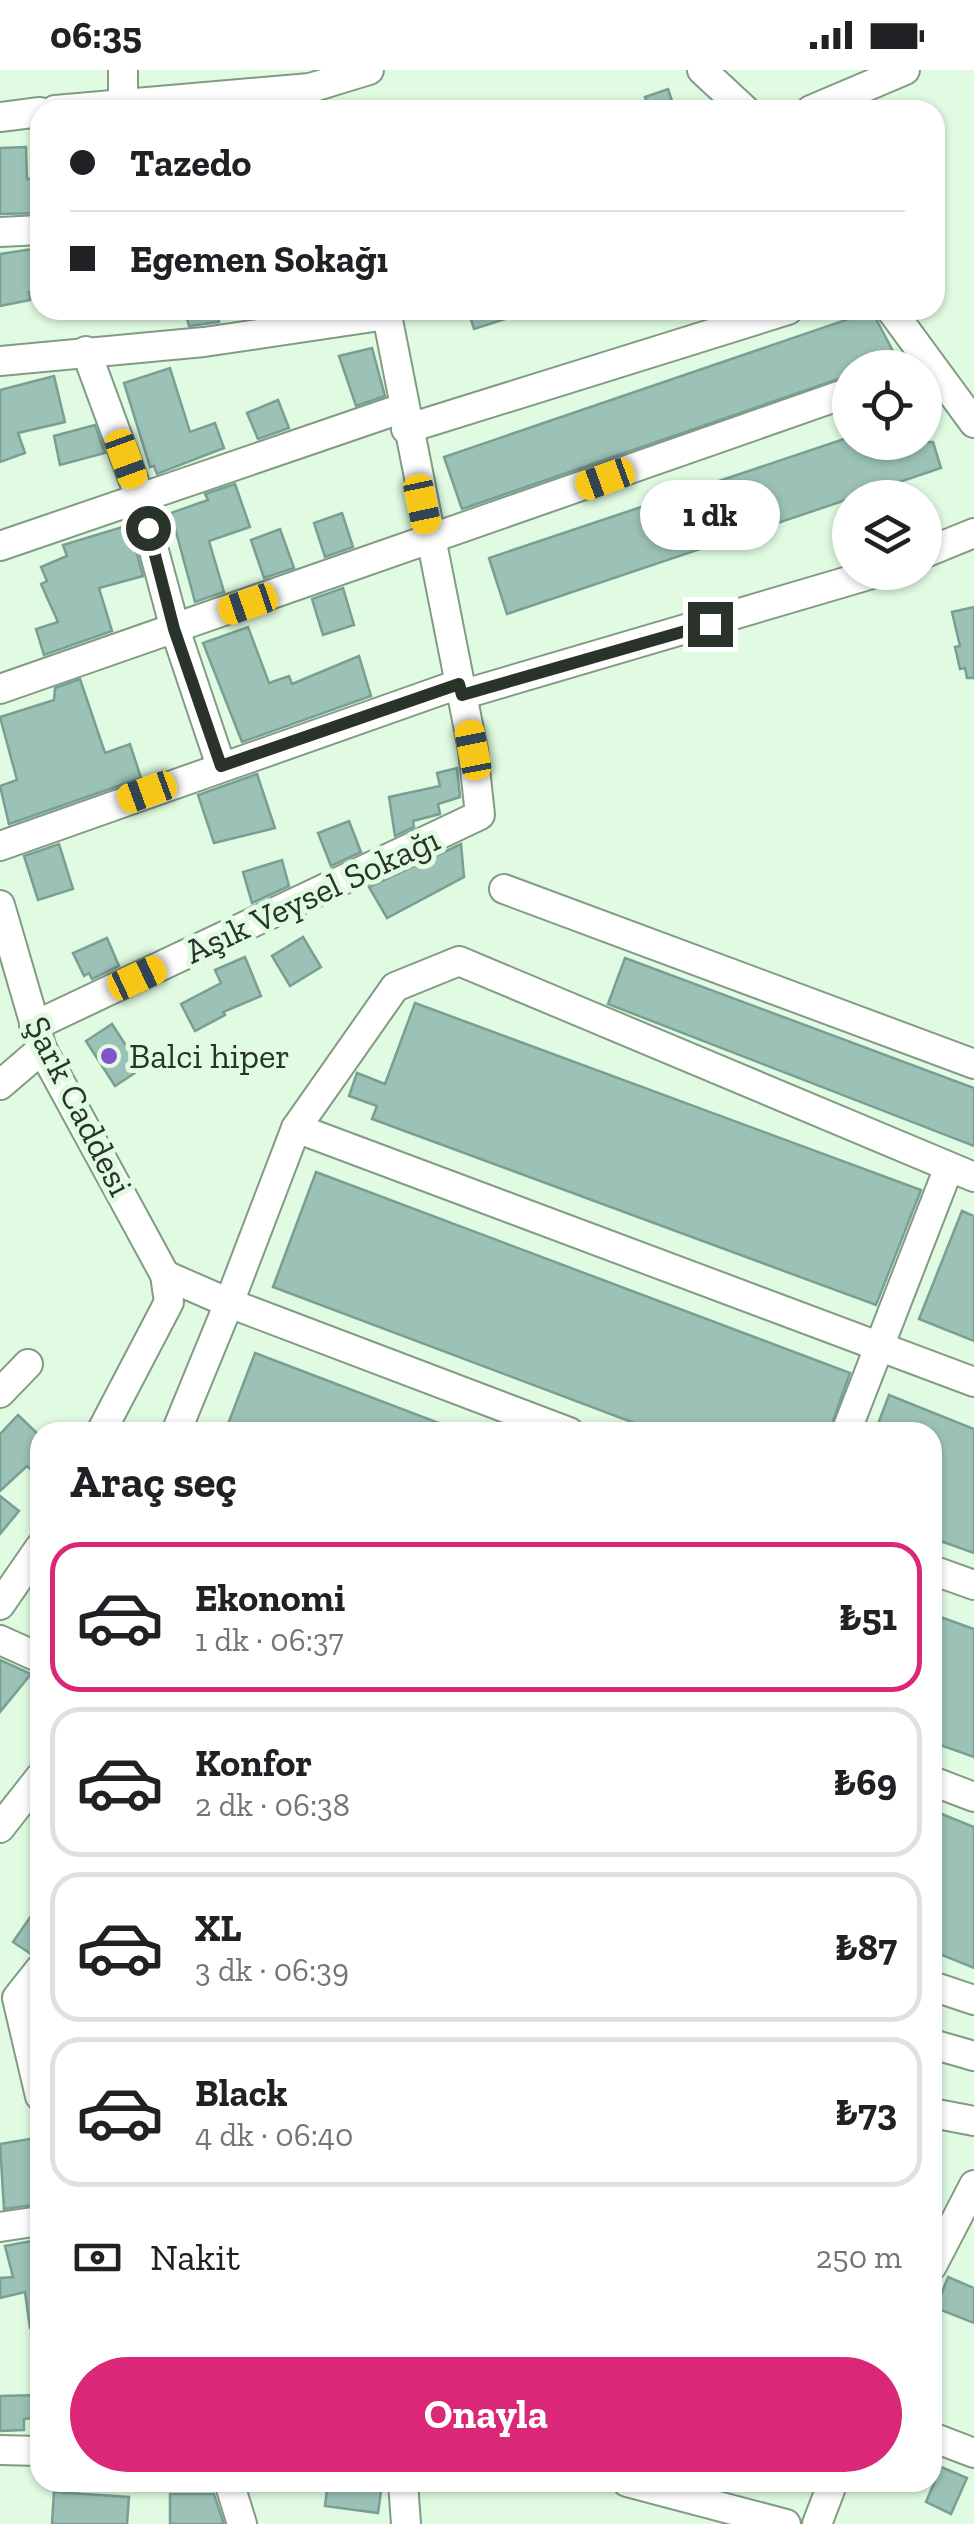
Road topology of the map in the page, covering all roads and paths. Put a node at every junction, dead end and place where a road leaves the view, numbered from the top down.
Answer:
1 (124, 70) edge
2 (369, 70) edge
3 (702, 70) edge
4 (905, 70) edge
5 (248, 81) edge
6 (315, 99) edge
7 (123, 100) edge
8 (135, 100) edge
9 (734, 100) edge
10 (834, 100) edge
11 (30, 114) edge
12 (0, 118) edge
13 (30, 230) edge
14 (0, 232) edge
15 (337, 320) edge
16 (387, 320) edge
17 (752, 320) edge
18 (898, 320) edge
19 (915, 350) edge
20 (86, 351) junction
21 (0, 362) edge
22 (942, 387) edge
23 (832, 398) edge
24 (404, 418) junction
25 (974, 423) edge
26 (139, 495) junction
27 (974, 533) edge
28 (430, 541) junction
29 (0, 546) edge
30 (942, 546) edge
31 (832, 585) edge
32 (174, 629) junction
33 (0, 688) edge
34 (460, 689) junction
35 (221, 766) junction
36 (0, 846) edge
37 (504, 890) dead end
38 (0, 906) edge
39 (38, 1038) junction
40 (974, 1064) edge
41 (0, 1085) edge
42 (296, 1128) junction
43 (962, 1172) edge
44 (167, 1288) junction
45 (229, 1303) junction
46 (879, 1346) junction
47 (28, 1364) dead end
48 (974, 1382) edge
49 (0, 1393) edge
50 (106, 1422) edge
51 (180, 1422) edge
52 (543, 1422) edge
53 (850, 1422) edge
54 (30, 1559) edge
55 (942, 1574) edge
56 (974, 1585) edge
57 (5, 1588) edge
58 (0, 1640) edge
59 (30, 1654) edge
60 (942, 1785) edge
61 (30, 1789) edge
62 (974, 1797) edge
63 (0, 1828) edge
64 (942, 1989) edge
65 (19, 1997) edge
66 (974, 2000) edge
67 (942, 2047) edge
68 (30, 2049) edge
69 (974, 2056) edge
70 (942, 2115) edge
71 (974, 2121) edge
72 (974, 2185) edge
73 (30, 2223) edge
74 (0, 2228) edge
75 (942, 2247) edge
76 (942, 2441) edge
77 (0, 2450) edge
78 (30, 2450) edge
79 (974, 2453) edge
80 (232, 2492) edge
81 (404, 2492) edge
82 (697, 2492) edge
83 (829, 2492) edge
84 (242, 2524) edge
85 (406, 2524) edge
86 (786, 2524) edge
87 (817, 2524) edge

1 - 7 street
2 - 6 street
3 - 9 street
4 - 10 street
5 - 6 street
5 - 8 street
11 - 12 street
13 - 14 street
15 - 20 street
16 - 24 street
17 - 24 street
18 - 19 street
20 - 21 street
20 - 26 street
22 - 25 street
23 - 28 street
24 - 26 street
24 - 28 street
26 - 29 street
26 - 32 street
27 - 30 street
28 - 32 street
28 - 34 street
31 - 34 street
32 - 33 street
32 - 35 street
34 - 35 street
34 - 39 street, Aşık Veysel Sokağı
35 - 36 street
37 - 40 street
38 - 39 street, Şark Caddesi
39 - 41 street, Aşık Veysel Sokağı
39 - 44 street, Şark Caddesi
42 - 43 street
42 - 45 street
42 - 46 street
43 - 46 street
44 - 45 street
44 - 50 street
45 - 51 street
45 - 52 street
46 - 48 street
46 - 53 street
47 - 49 street
54 - 57 street
55 - 56 street
58 - 59 street
60 - 62 street
61 - 63 street
64 - 66 street
65 - 68 street
67 - 69 street
70 - 71 street
72 - 75 street
73 - 74 street
76 - 79 street
77 - 78 street
80 - 84 street
81 - 85 street
82 - 86 street
83 - 87 street

